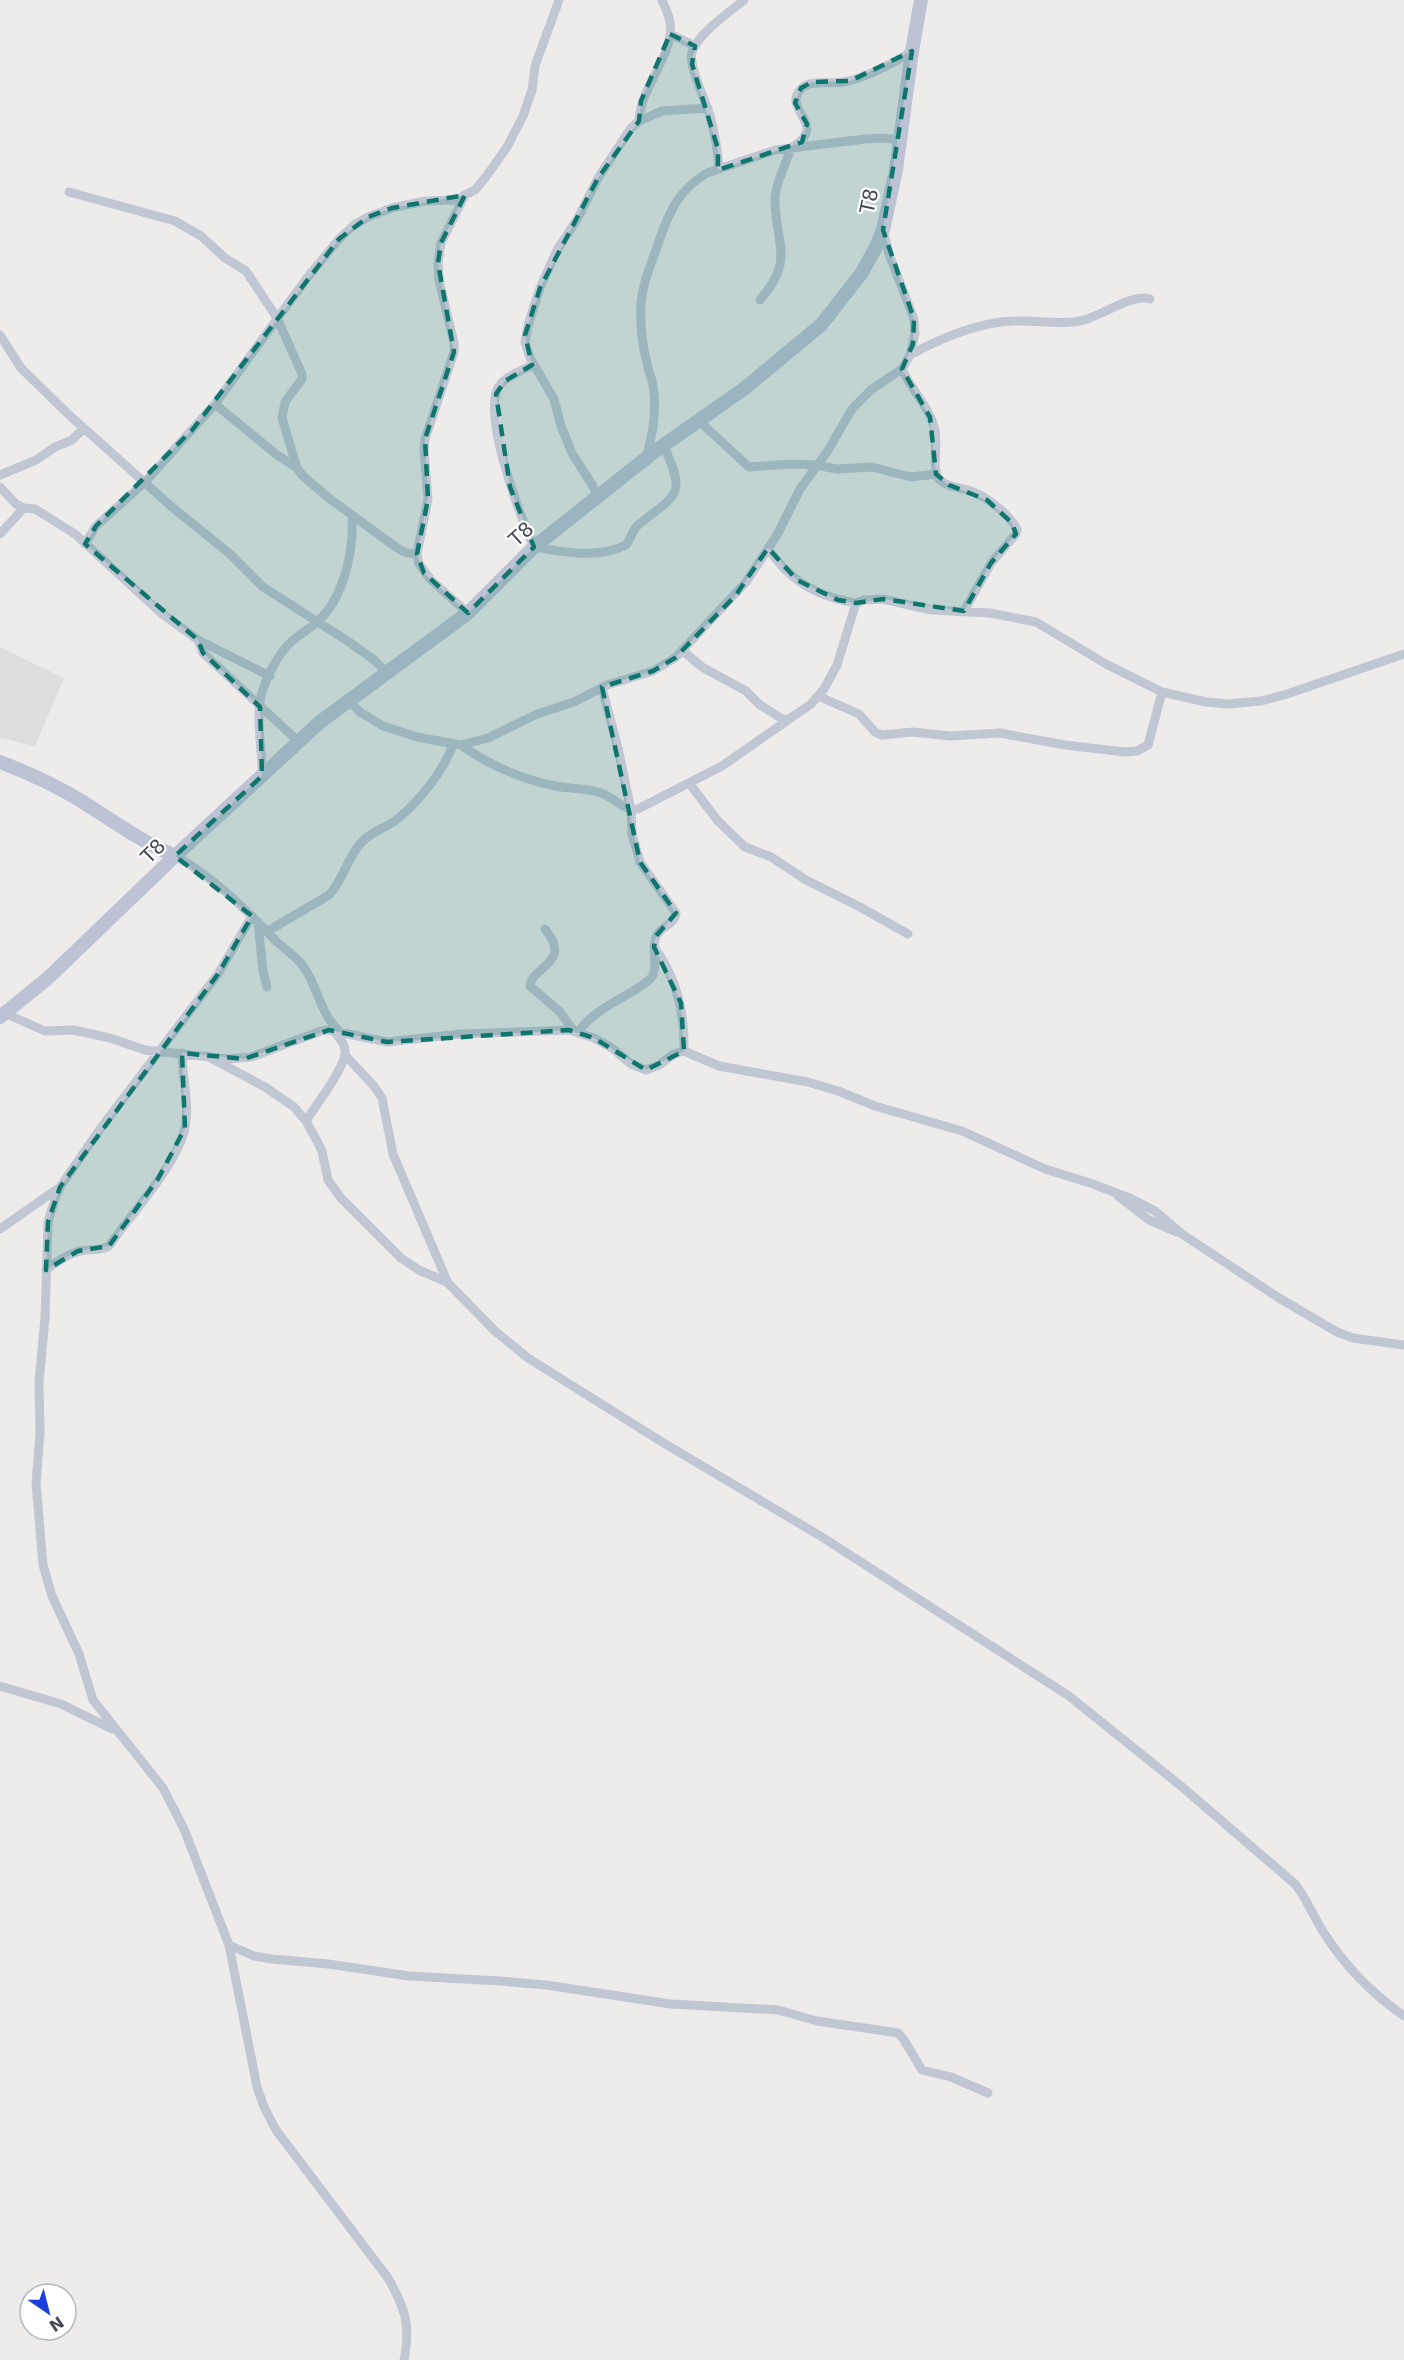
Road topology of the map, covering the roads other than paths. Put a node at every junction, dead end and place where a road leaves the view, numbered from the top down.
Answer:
1 (559, 0) edge
2 (662, 0) edge
3 (744, 0) edge
4 (921, 0) edge
5 (670, 34) junction
6 (695, 46) junction
7 (912, 51) junction
8 (708, 108) junction
9 (639, 122) junction
10 (900, 140) junction
11 (791, 148) junction
12 (718, 169) junction
13 (69, 192) dead end
14 (465, 195) junction
15 (883, 230) junction
16 (1150, 299) dead end
17 (760, 300) dead end
18 (277, 318) junction
19 (0, 335) edge
20 (910, 355) junction
21 (534, 364) junction
22 (902, 369) junction
23 (215, 404) junction
24 (699, 421) junction
25 (83, 429) junction
26 (663, 446) junction
27 (646, 458) junction
28 (815, 465) junction
29 (297, 468) junction
30 (936, 474) junction
31 (0, 475) edge
32 (145, 482) junction
33 (0, 487) edge
34 (598, 496) junction
35 (24, 508) junction
36 (352, 516) junction
37 (0, 534) edge
38 (85, 544) junction
39 (534, 547) junction
40 (768, 549) junction
41 (417, 554) junction
42 (856, 603) junction
43 (964, 611) junction
44 (468, 613) junction
45 (318, 622) junction
46 (198, 640) junction
47 (683, 651) junction
48 (1404, 654) edge
49 (387, 673) junction
50 (270, 676) junction
51 (602, 688) junction
52 (1162, 692) junction
53 (818, 696) junction
54 (349, 701) junction
55 (260, 707) junction
56 (792, 717) junction
57 (299, 742) junction
58 (457, 745) junction
59 (0, 762) edge
60 (262, 776) junction
61 (689, 783) junction
62 (631, 810) junction
63 (175, 856) junction
64 (255, 919) junction
65 (545, 929) dead end
66 (268, 931) junction
67 (908, 934) dead end
68 (654, 947) junction
69 (267, 987) dead end
70 (2, 1015) edge
71 (336, 1031) junction
72 (576, 1031) junction
73 (363, 1037) junction
74 (160, 1050) junction
75 (345, 1051) junction
76 (684, 1051) junction
77 (182, 1053) junction
78 (207, 1056) junction
79 (306, 1121) junction
80 (60, 1187) junction
81 (0, 1229) edge
82 (46, 1269) junction
83 (447, 1282) junction
84 (1404, 1346) edge
85 (0, 1686) edge
86 (120, 1734) junction
87 (229, 1945) junction
88 (1404, 2016) edge
89 (988, 2093) dead end
90 (404, 2360) edge

1 - 14 street
2 - 5 street
3 - 6 street
4 - 7 street, T8
5 - 6 street
5 - 9 street
6 - 8 street
7 - 10 street, T8
7 - 11 street
8 - 9 street
8 - 12 street
9 - 21 street
10 - 11 street
10 - 15 street, T8
11 - 12 street
11 - 17 street
12 - 27 street
13 - 18 street
14 - 18 street
14 - 41 street
15 - 20 street
15 - 24 street, T8
16 - 20 street
18 - 23 street
18 - 29 street
19 - 25 street
20 - 22 street
21 - 34 street
21 - 39 street
22 - 28 street
22 - 30 street
23 - 29 street
23 - 32 street
24 - 26 street, T8
24 - 28 street
25 - 31 street
25 - 32 street
26 - 27 street, T8
26 - 39 street
27 - 34 street, T8
28 - 30 street
28 - 40 street
29 - 36 street
30 - 43 street
32 - 38 street
32 - 45 street
33 - 35 street
34 - 39 street, T8
35 - 37 street
35 - 38 street
36 - 41 street
36 - 45 street
38 - 46 street
39 - 44 street, T8
40 - 42 street
40 - 47 street
41 - 44 street
42 - 43 street
42 - 53 street
43 - 52 street
44 - 49 street, T8
45 - 49 street
45 - 50 street
46 - 50 street
46 - 55 street
47 - 51 street
47 - 56 street
48 - 52 street
49 - 54 street, T8
50 - 55 street
51 - 58 street
51 - 62 street
52 - 53 street
53 - 56 street
54 - 57 street, T8
54 - 58 street
55 - 57 street
55 - 60 street
56 - 61 street
57 - 60 street, T8
58 - 62 street
58 - 66 street
59 - 63 street
60 - 63 street, T8
61 - 62 street
61 - 67 street
62 - 68 street
63 - 64 street
63 - 70 street, T8
64 - 66 street
64 - 69 street
64 - 74 street
65 - 72 street
66 - 71 street
68 - 72 street
68 - 76 street
70 - 74 street
71 - 73 street
71 - 75 street
71 - 78 street
72 - 73 street
72 - 76 street
73 - 75 street
74 - 77 street
74 - 80 street
75 - 79 street
75 - 83 street
76 - 84 street
77 - 78 street
77 - 82 street
78 - 79 street
79 - 83 street
80 - 81 street
80 - 82 street
82 - 86 street
83 - 88 street
85 - 86 street
86 - 87 street
87 - 89 street
87 - 90 street

